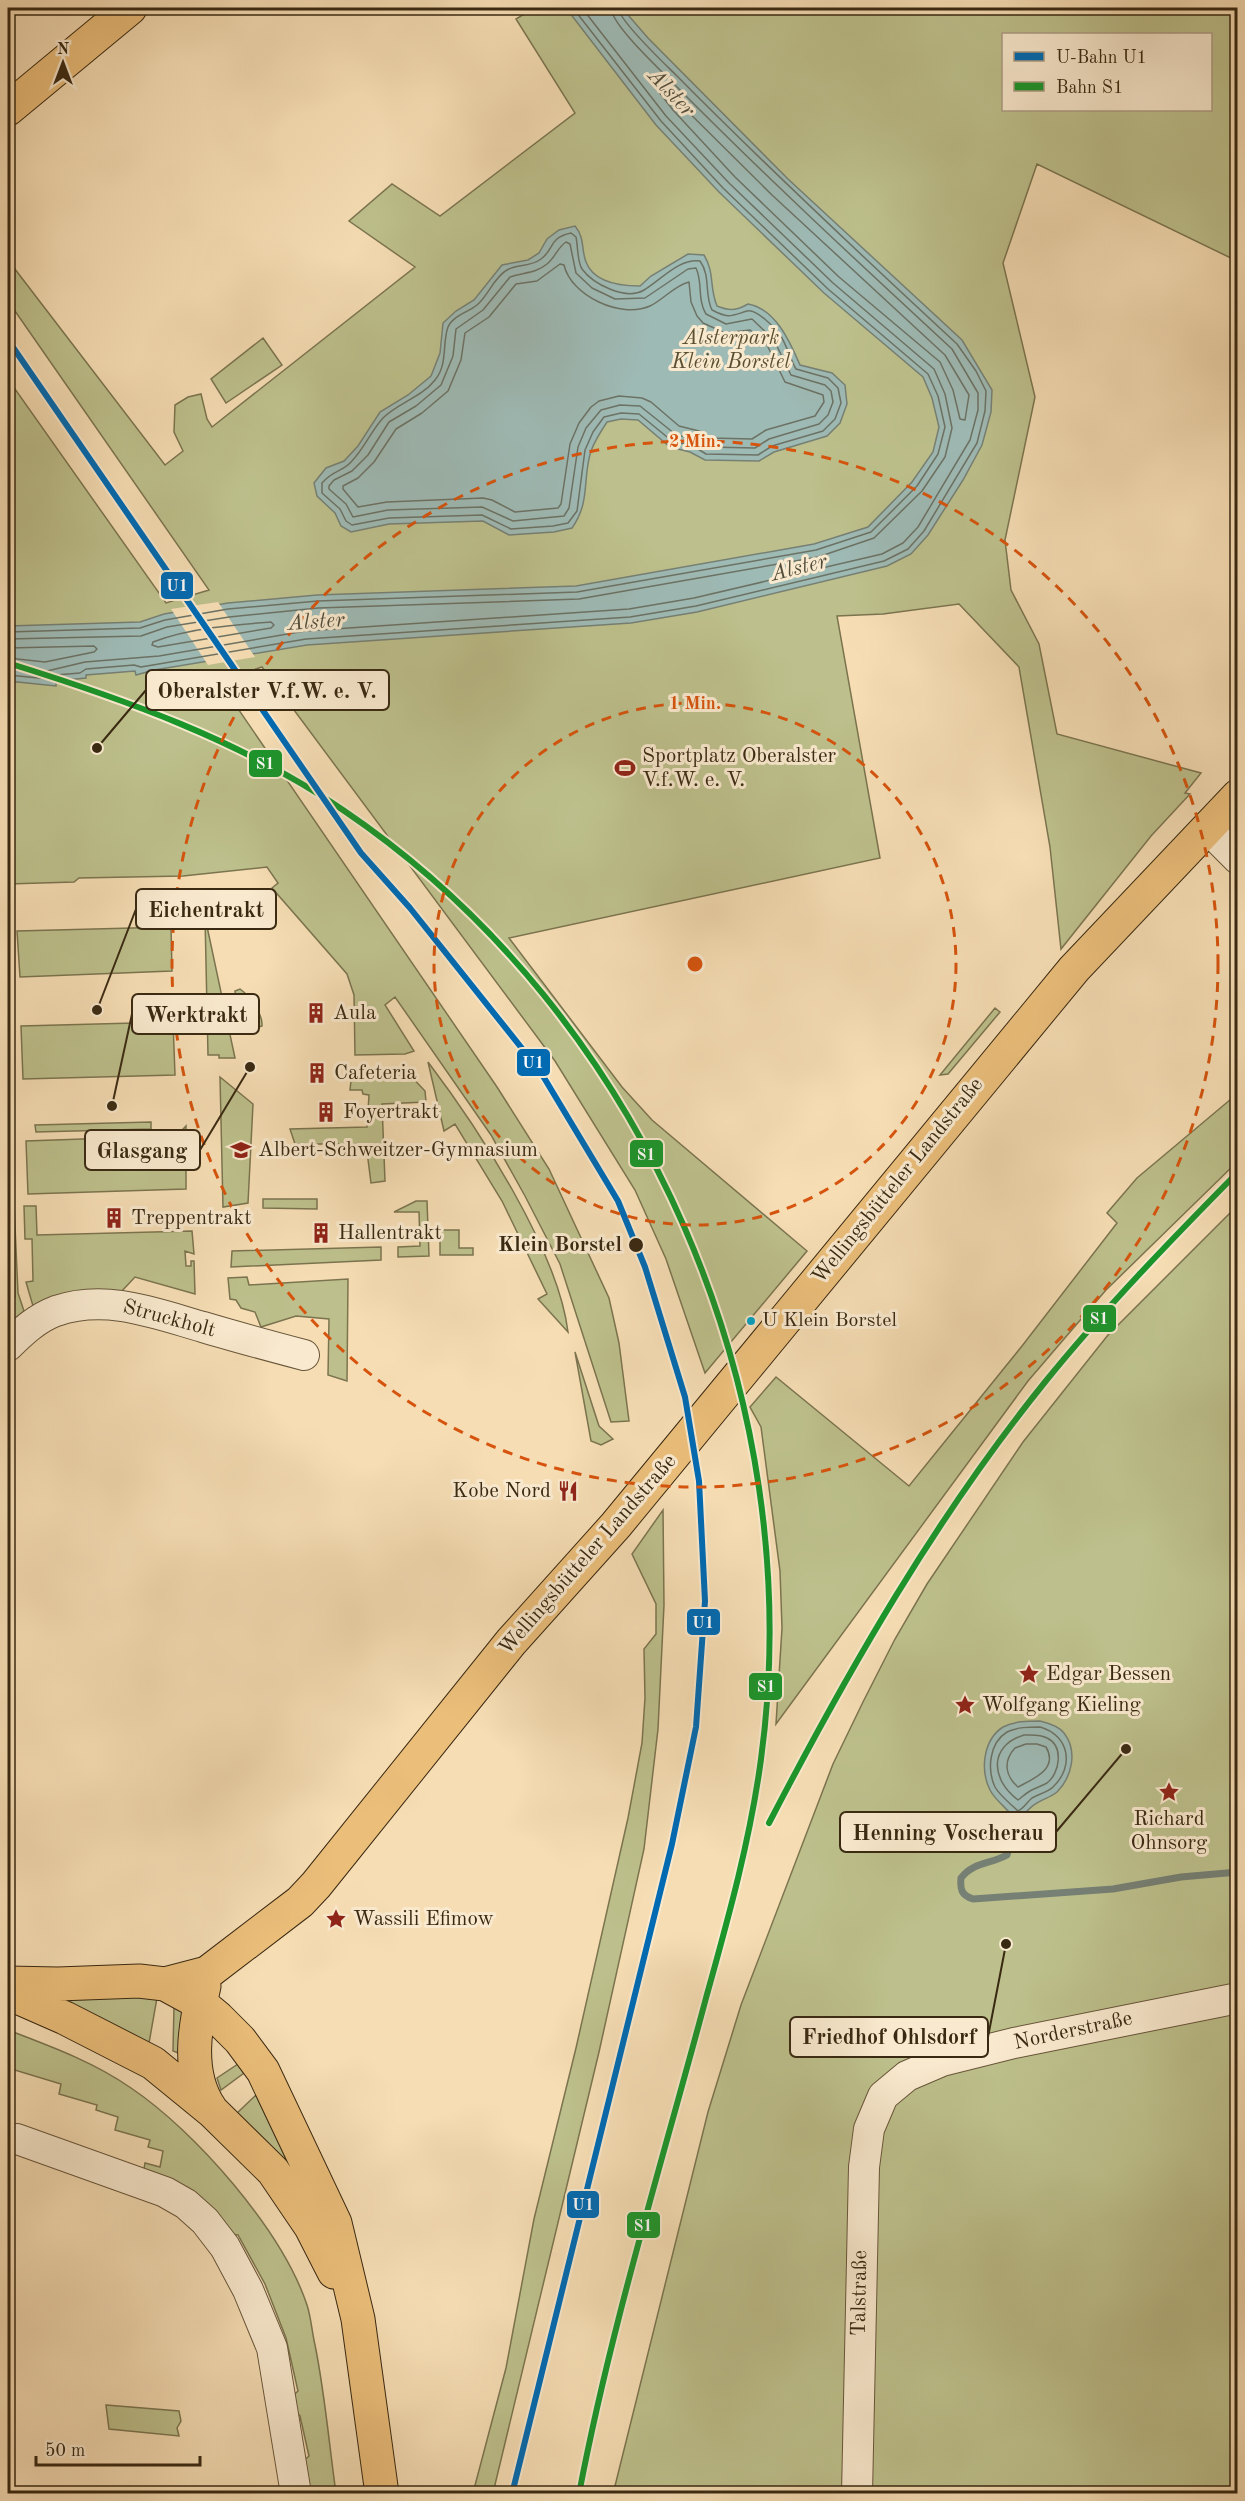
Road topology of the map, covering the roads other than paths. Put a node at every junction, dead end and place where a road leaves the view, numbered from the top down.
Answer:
1 (130, 8) edge
2 (8, 109) edge
3 (1238, 796) edge
4 (1207, 828) junction
5 (1238, 859) edge
6 (8, 1346) edge
7 (304, 1355) dead end
8 (8, 1983) edge
9 (204, 1988) junction
10 (8, 1993) edge
11 (1238, 1998) edge
12 (883, 2096) joint
13 (213, 2112) junction
14 (17, 2139) dead end
15 (358, 2319) junction
16 (296, 2493) edge
17 (382, 2493) edge
18 (857, 2493) edge

1 - 2 main road
3 - 4 main road, Wellingsbütteler Landstraße
4 - 5 street
4 - 9 main road, Wellingsbütteler Landstraße
6 - 7 street, Struckholt
8 - 9 main road, Wellingsbütteler Landstraße
9 - 13 main road
9 - 15 main road
10 - 13 main road
11 - 12 street, Norderstraße
12 - 18 street, Talstraße
13 - 15 main road
14 - 16 street
15 - 17 main road

